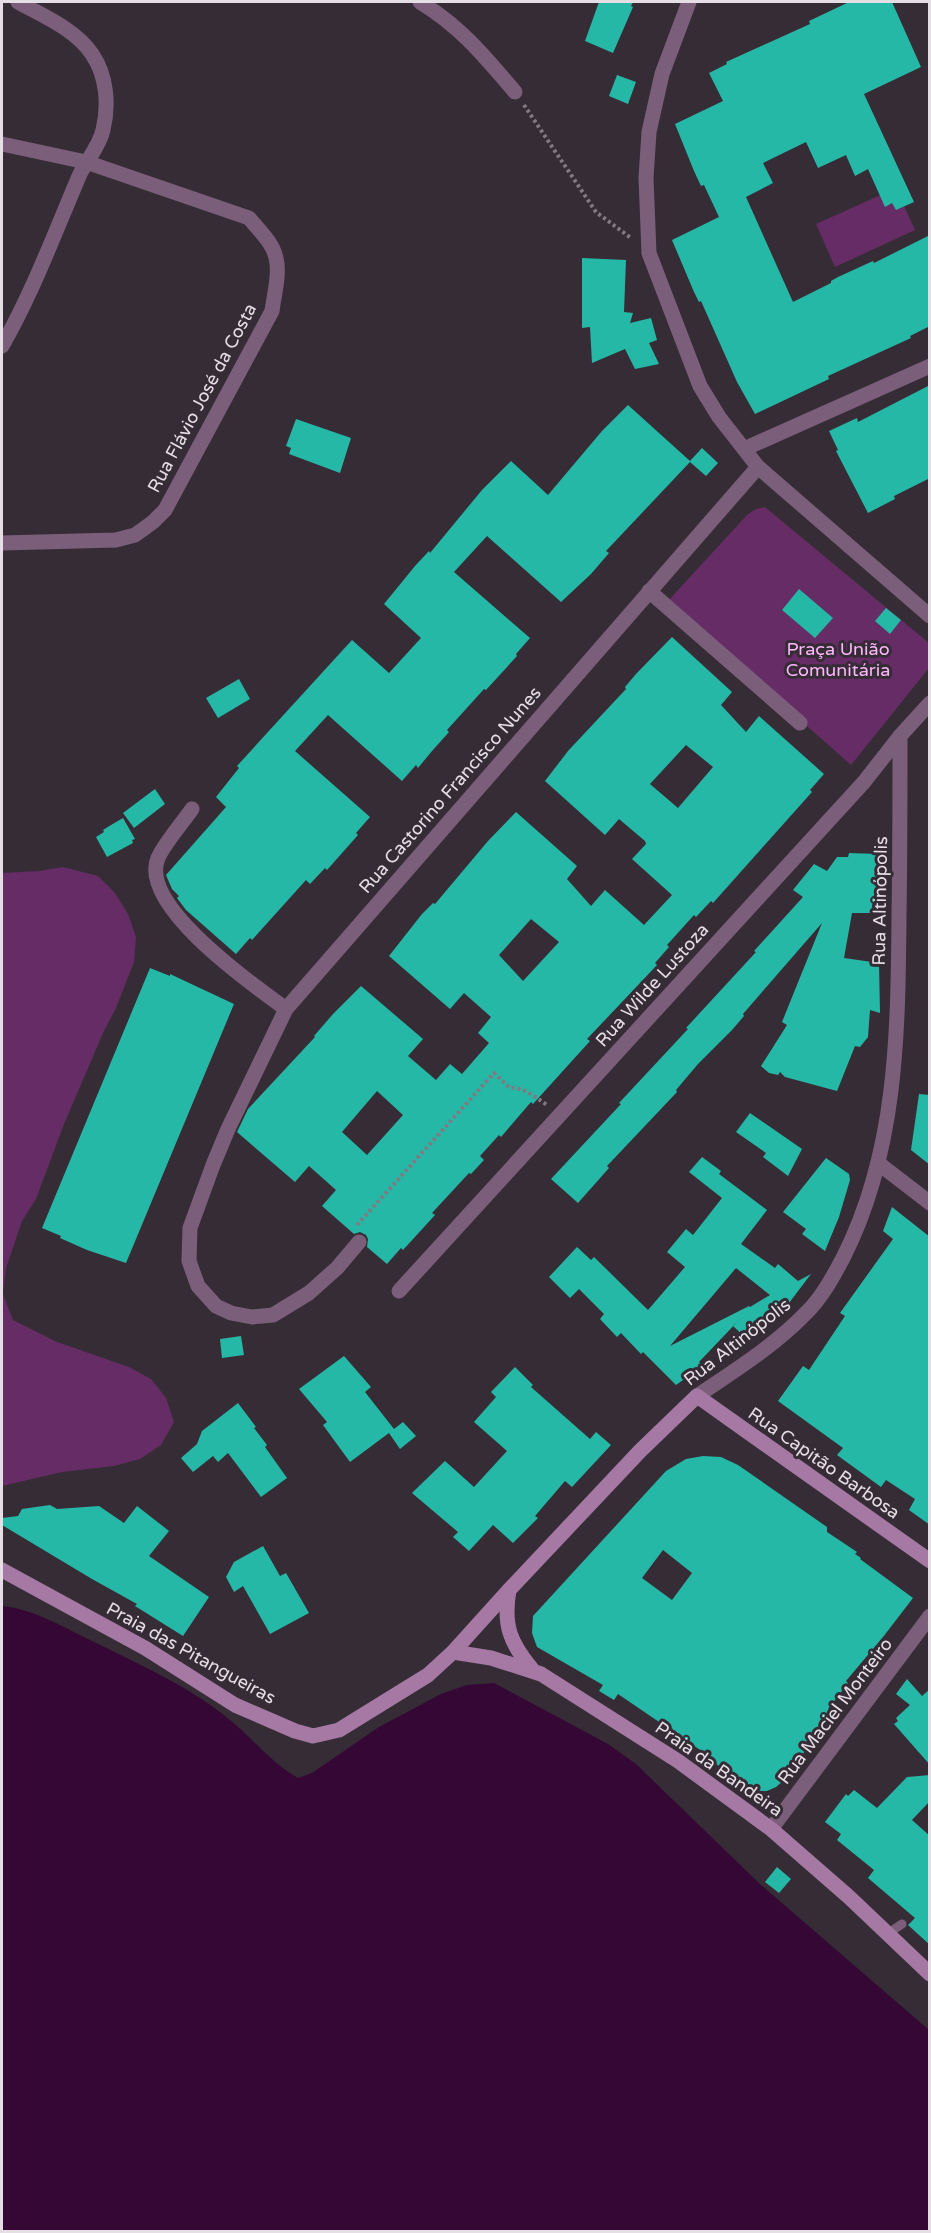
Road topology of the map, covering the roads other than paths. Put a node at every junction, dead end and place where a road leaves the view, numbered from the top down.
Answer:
1 (18, 2) edge
2 (420, 2) edge
3 (689, 2) edge
4 (515, 92) road end
5 (2, 144) edge
6 (86, 162) junction
7 (2, 346) edge
8 (930, 366) edge
9 (744, 449) junction
10 (758, 467) junction
11 (2, 543) edge
12 (649, 591) junction
13 (930, 616) edge
14 (930, 703) edge
15 (801, 723) dead end
16 (900, 736) junction
17 (192, 809) dead end
18 (286, 1009) junction
19 (878, 1163) junction
20 (930, 1203) edge
21 (359, 1242) road end
22 (399, 1291) dead end
23 (697, 1396) junction
24 (930, 1561) edge
25 (2, 1570) edge
26 (509, 1590) junction
27 (930, 1616) edge
28 (453, 1652) junction
29 (532, 1669) junction
30 (771, 1829) junction
31 (902, 1924) dead end
32 (887, 1934) junction
33 (930, 1974) edge

1 - 6 street
2 - 4 street
3 - 9 street
5 - 6 street, Rua Flávio José da Costa
6 - 7 street
6 - 11 street, Rua Flávio José da Costa
8 - 9 street
9 - 10 street
10 - 12 street, Rua Castorino Francisco Nunes
10 - 13 street
12 - 15 street
12 - 18 street, Rua Castorino Francisco Nunes
14 - 16 street, Rua Wilde Lustoza
16 - 19 street, Rua Altinópolis
16 - 22 street, Rua Wilde Lustoza
17 - 18 street
18 - 21 street, Rua Castorino Francisco Nunes
19 - 20 street
19 - 23 street, Rua Altinópolis
23 - 24 main road, Rua Capitão Barbosa
23 - 26 main road, Rua Altinópolis
25 - 28 main road, Praia das Pitangueiras
26 - 28 main road, Rua Altinópolis
26 - 29 main road
27 - 30 street, Rua Maciel Monteiro
28 - 29 main road, Praia da Bandeira
29 - 30 main road, Praia da Bandeira
30 - 32 main road, Praia da Bandeira
31 - 32 lane
32 - 33 main road, Praia da Bandeira

